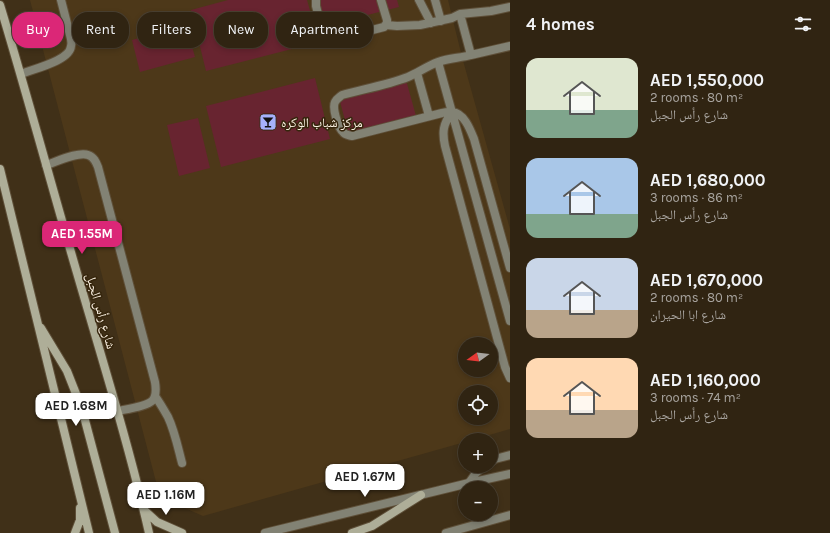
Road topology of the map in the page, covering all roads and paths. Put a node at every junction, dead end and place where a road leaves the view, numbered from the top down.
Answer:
1 (61, 0) edge
2 (316, 0) edge
3 (382, 0) edge
4 (419, 0) edge
5 (435, 0) edge
6 (0, 5) edge
7 (510, 8) edge
8 (456, 16) junction
9 (441, 21) junction
10 (431, 23) junction
11 (386, 25) junction
12 (510, 46) edge
13 (471, 55) junction
14 (438, 62) junction
15 (417, 73) junction
16 (21, 74) junction
17 (452, 112) junction
18 (429, 116) junction
19 (46, 165) junction
20 (0, 169) edge
21 (510, 268) edge
22 (37, 321) junction
23 (510, 321) edge
24 (510, 378) edge
25 (155, 396) junction
26 (117, 411) junction
27 (510, 455) edge
28 (498, 458) edge
29 (182, 463) dead end
30 (476, 473) edge
31 (510, 474) edge
32 (470, 481) edge
33 (474, 481) edge
34 (458, 485) edge
35 (421, 495) junction
36 (80, 497) junction
37 (144, 510) junction
38 (510, 515) edge
39 (75, 533) edge
40 (89, 533) edge
41 (115, 533) edge
42 (149, 533) edge
43 (182, 533) edge
44 (265, 533) edge
45 (352, 533) edge
46 (446, 533) edge

1 - 16 street
2 - 11 street
3 - 11 street
4 - 10 street
5 - 9 street
6 - 16 main road, شارع رأس الجبل
7 - 8 street
8 - 9 street
8 - 13 street
9 - 10 street
10 - 11 street
12 - 13 street
13 - 14 street
14 - 15 street
14 - 17 street
15 - 18 street
15 - 18 street
16 - 19 main road, شارع رأس الجبل
17 - 18 street
17 - 21 street
17 - 23 street
17 - 24 street
19 - 25 street
19 - 26 main road, شارع رأس الجبل
20 - 22 main road
22 - 36 main road
22 - 41 main road
25 - 26 street
25 - 29 street
26 - 37 main road, شارع رأس الجبل
27 - 28 street
30 - 32 street
31 - 33 street
34 - 35 street
35 - 44 street
35 - 45 main road
36 - 39 main road
36 - 40 main road
37 - 42 main road, شارع رأس الجبل
37 - 43 main road
38 - 46 street

